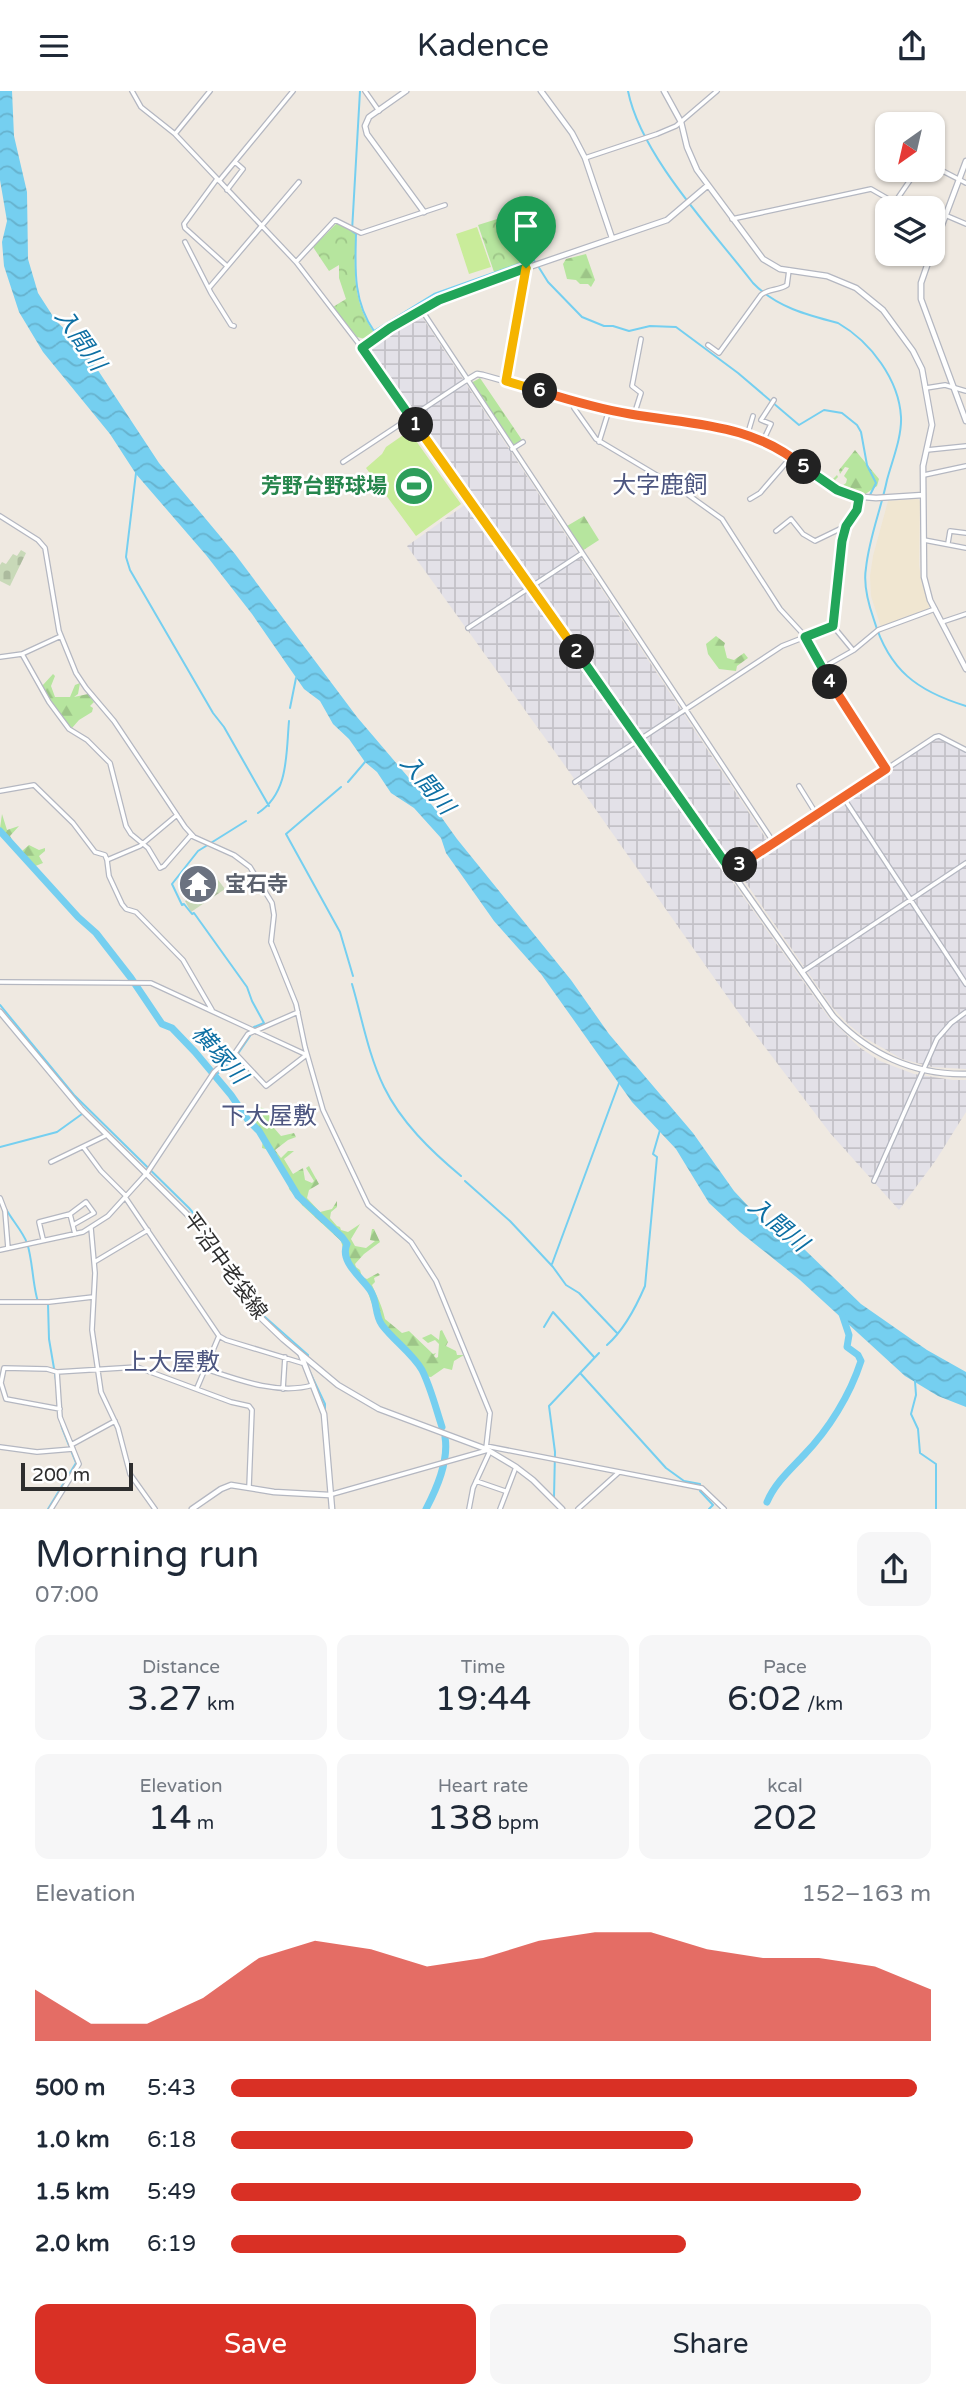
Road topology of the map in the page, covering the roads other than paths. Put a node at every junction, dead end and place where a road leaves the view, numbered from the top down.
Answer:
1 (132, 91) edge
2 (211, 91) edge
3 (293, 91) edge
4 (365, 91) edge
5 (406, 91) edge
6 (541, 91) edge
7 (664, 91) edge
8 (717, 91) edge
9 (379, 111) junction
10 (681, 122) junction
11 (174, 134) junction
12 (585, 158) junction
13 (966, 161) edge
14 (235, 162) junction
15 (945, 172) edge
16 (218, 180) junction
17 (959, 180) junction
18 (299, 182) dead end
19 (966, 183) edge
20 (707, 186) junction
21 (227, 190) junction
22 (884, 196) edge
23 (445, 205) dead end
24 (424, 212) junction
25 (946, 215) joint
26 (732, 219) junction
27 (966, 224) edge
28 (262, 226) junction
29 (612, 238) junction
30 (185, 242) dead end
31 (296, 263) junction
32 (227, 266) junction
33 (927, 266) edge
34 (526, 268) junction
35 (789, 270) junction
36 (209, 288) junction
37 (421, 309) junction
38 (234, 326) dead end
39 (641, 339) dead end
40 (709, 345) dead end
41 (362, 348) junction
42 (467, 380) junction
43 (506, 381) junction
44 (953, 387) junction
45 (926, 388) junction
46 (966, 391) edge
47 (774, 400) dead end
48 (572, 401) junction
49 (966, 408) edge
50 (609, 410) junction
51 (962, 413) junction
52 (634, 415) junction
53 (753, 416) dead end
54 (411, 417) junction
55 (966, 421) edge
56 (747, 436) junction
57 (764, 441) junction
58 (523, 442) dead end
59 (599, 442) junction
60 (966, 446) edge
61 (512, 449) junction
62 (926, 450) junction
63 (792, 456) junction
64 (343, 462) dead end
65 (966, 466) edge
66 (923, 475) junction
67 (923, 495) junction
68 (859, 498) junction
69 (750, 499) dead end
70 (0, 516) edge
71 (846, 526) junction
72 (776, 531) dead end
73 (966, 533) edge
74 (922, 539) junction
75 (948, 544) junction
76 (966, 548) edge
77 (581, 554) junction
78 (530, 587) junction
79 (935, 609) junction
80 (966, 614) edge
81 (942, 622) junction
82 (833, 626) junction
83 (468, 628) dead end
84 (61, 636) junction
85 (805, 637) junction
86 (852, 649) junction
87 (22, 654) junction
88 (0, 657) edge
89 (822, 668) junction
90 (966, 669) edge
91 (684, 710) junction
92 (638, 740) junction
93 (966, 750) edge
94 (886, 769) junction
95 (575, 782) dead end
96 (799, 786) dead end
97 (0, 791) edge
98 (843, 797) junction
99 (177, 815) junction
100 (817, 815) junction
101 (191, 835) junction
102 (144, 843) junction
103 (774, 843) junction
104 (107, 860) junction
105 (966, 863) edge
106 (731, 871) junction
107 (911, 900) junction
108 (802, 972) junction
109 (0, 982) edge
110 (966, 984) edge
111 (212, 1010) junction
112 (0, 1011) edge
113 (298, 1012) junction
114 (966, 1013) edge
115 (254, 1030) junction
116 (235, 1053) junction
117 (306, 1056) junction
118 (923, 1071) junction
119 (966, 1074) edge
120 (107, 1135) junction
121 (84, 1148) junction
122 (51, 1162) dead end
123 (147, 1173) junction
124 (874, 1181) dead end
125 (125, 1196) junction
126 (0, 1198) edge
127 (69, 1214) junction
128 (73, 1225) junction
129 (91, 1228) junction
130 (148, 1230) junction
131 (75, 1234) junction
132 (43, 1239) junction
133 (8, 1248) junction
134 (0, 1250) edge
135 (95, 1261) junction
136 (93, 1297) junction
137 (0, 1302) edge
138 (219, 1336) junction
139 (301, 1355) junction
140 (285, 1357) junction
141 (302, 1363) junction
142 (208, 1365) junction
143 (97, 1370) junction
144 (57, 1372) junction
145 (0, 1383) edge
146 (313, 1385) junction
147 (197, 1388) junction
148 (283, 1389) junction
149 (60, 1409) junction
150 (115, 1421) junction
151 (0, 1447) edge
152 (72, 1447) junction
153 (488, 1449) junction
154 (516, 1467) junction
155 (618, 1472) junction
156 (476, 1481) junction
157 (249, 1487) junction
158 (505, 1491) junction
159 (329, 1495) junction
160 (51, 1509) edge
161 (155, 1509) edge
162 (192, 1509) edge
163 (332, 1509) edge
164 (469, 1509) edge
165 (500, 1509) edge
166 (562, 1509) edge
167 (578, 1509) edge
168 (724, 1509) edge

1 - 11 street
2 - 11 street
3 - 14 street
4 - 9 street
5 - 9 street
6 - 12 street
7 - 10 street
8 - 10 street
9 - 24 street
10 - 12 street
10 - 20 street
11 - 16 street
12 - 29 street
13 - 17 street
14 - 16 street
14 - 21 street
15 - 17 street
16 - 21 street
16 - 32 street
17 - 19 street
17 - 25 street
18 - 28 street
20 - 26 street
20 - 29 street
21 - 28 street
22 - 26 street
23 - 24 street
24 - 31 street
25 - 27 street
26 - 35 street
28 - 31 street
28 - 32 street
29 - 34 street
30 - 36 street
31 - 41 street
32 - 36 street
33 - 44 street
34 - 37 street
34 - 43 street
35 - 40 street
35 - 45 street
36 - 38 street
37 - 41 street
37 - 42 street
39 - 52 street
41 - 54 street
42 - 43 street
42 - 54 street
42 - 61 street
43 - 48 street
44 - 45 street
44 - 46 street
44 - 51 street
45 - 62 street
47 - 57 street
48 - 50 street
48 - 59 street
49 - 51 street
50 - 52 street
50 - 59 street
51 - 55 street
52 - 56 street
53 - 56 street
54 - 64 street
54 - 78 street
56 - 57 street
57 - 63 street
58 - 61 street
59 - 85 street
60 - 62 street
61 - 77 street
62 - 66 street
63 - 68 street
63 - 69 street
65 - 66 street
66 - 67 street
67 - 68 street
67 - 74 street
68 - 71 street
70 - 84 street
71 - 72 street
71 - 82 street
73 - 75 street
74 - 75 street
74 - 79 street
75 - 76 street
77 - 78 street
77 - 91 street
78 - 83 street
78 - 92 street
79 - 81 street
79 - 86 street
80 - 81 street
81 - 90 street
82 - 85 street
82 - 86 street
84 - 87 street
84 - 99 street
85 - 89 street
85 - 91 street
86 - 89 street
87 - 88 street
87 - 102 street
89 - 94 street
91 - 92 street
91 - 103 street
92 - 95 street
92 - 106 street
93 - 94 street
94 - 98 street
96 - 100 street
97 - 104 street
98 - 100 street
98 - 107 street
99 - 101 street
99 - 102 street
100 - 103 street
101 - 102 street
101 - 113 street
102 - 104 street
103 - 106 street
104 - 111 street
105 - 107 street
106 - 108 street
107 - 108 street
107 - 110 street
108 - 118 street
109 - 111 street
111 - 115 street
112 - 120 street, 平沼中老袋線
113 - 115 street
113 - 117 street
114 - 118 street
115 - 116 street
115 - 117 street
116 - 117 street
116 - 123 street
117 - 153 street
118 - 119 street
118 - 124 street
120 - 121 street
120 - 123 street, 平沼中老袋線
121 - 122 street
121 - 125 street
123 - 125 street
123 - 139 street, 平沼中老袋線
125 - 129 street
125 - 130 street
126 - 133 street
127 - 128 street
127 - 128 street
127 - 132 street
128 - 131 street
129 - 131 street
129 - 135 street
130 - 135 street
130 - 138 street
131 - 132 street
132 - 133 street
133 - 134 street
135 - 136 street
136 - 137 street
136 - 143 street
138 - 140 street
138 - 142 street
139 - 141 street
139 - 153 street, 平沼中老袋線
140 - 141 street
140 - 148 street
141 - 146 street
142 - 147 street
142 - 148 street
143 - 144 street
143 - 147 street
143 - 150 street
144 - 145 street
144 - 149 street
145 - 149 street
146 - 148 street
146 - 159 street
147 - 157 street
149 - 152 street
150 - 152 street
150 - 161 street
151 - 152 street
152 - 160 street
153 - 154 street, 平沼中老袋線
153 - 155 street
153 - 156 street
153 - 159 street
154 - 158 street
154 - 166 street, 平沼中老袋線
155 - 167 street
155 - 168 street
156 - 158 street
156 - 164 street
157 - 159 street
157 - 162 street
158 - 165 street
159 - 163 street

